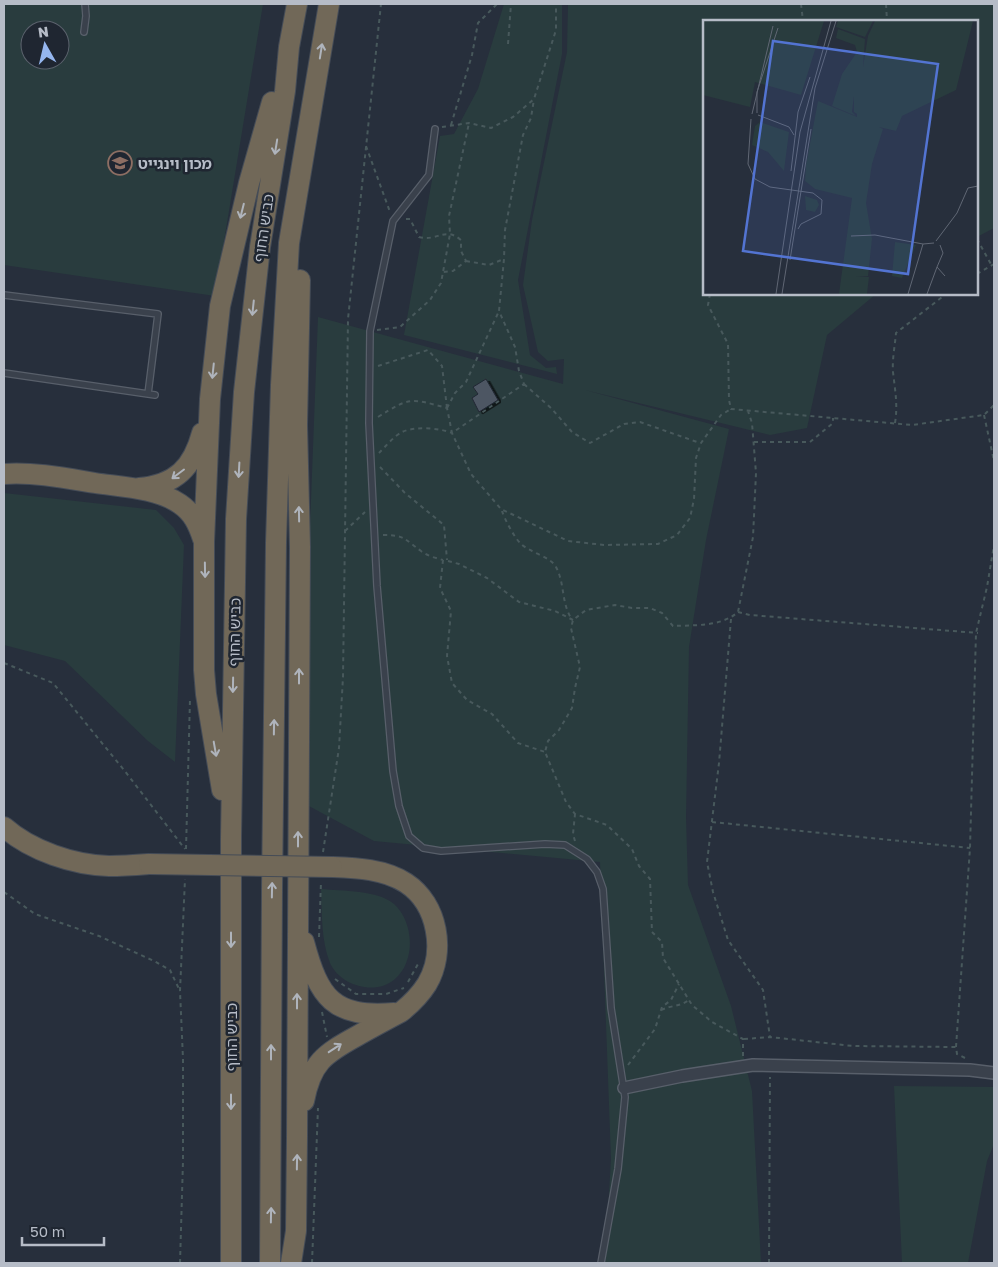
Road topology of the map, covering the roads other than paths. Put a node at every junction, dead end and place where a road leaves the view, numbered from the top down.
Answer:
1 (86, 4) edge
2 (296, 4) edge
3 (329, 4) edge
4 (84, 32) dead end
5 (289, 47) junction
6 (313, 99) junction
7 (435, 129) road end
8 (4, 295) edge
9 (4, 373) edge
10 (210, 399) junction
11 (4, 465) edge
12 (4, 474) edge
13 (36, 474) junction
14 (131, 488) junction
15 (204, 542) junction
16 (4, 827) edge
17 (231, 838) junction
18 (298, 917) junction
19 (401, 1012) junction
20 (994, 1073) edge
21 (624, 1088) junction
22 (297, 1138) junction
23 (231, 1263) edge
24 (270, 1263) edge
25 (291, 1263) edge
26 (601, 1263) edge

1 - 4 lane
2 - 5 highway, כביש החוף
6 -> 3 highway, כביש החוף
5 -> 10 highway
5 -> 17 highway, כביש החוף
18 -> 6 highway
24 -> 6 highway, כביש החוף
7 - 21 lane
8 - 9 lane
10 -> 14 highway
10 - 15 highway
11 - 13 highway
12 - 13 highway
13 - 14 highway
14 - 15 highway
15 -> 17 highway
16 - 19 highway, bridge
17 -> 23 highway, כביש החוף
18 - 19 highway
22 -> 18 highway
22 -> 19 highway
20 - 21 street
21 - 26 lane
25 -> 22 highway

